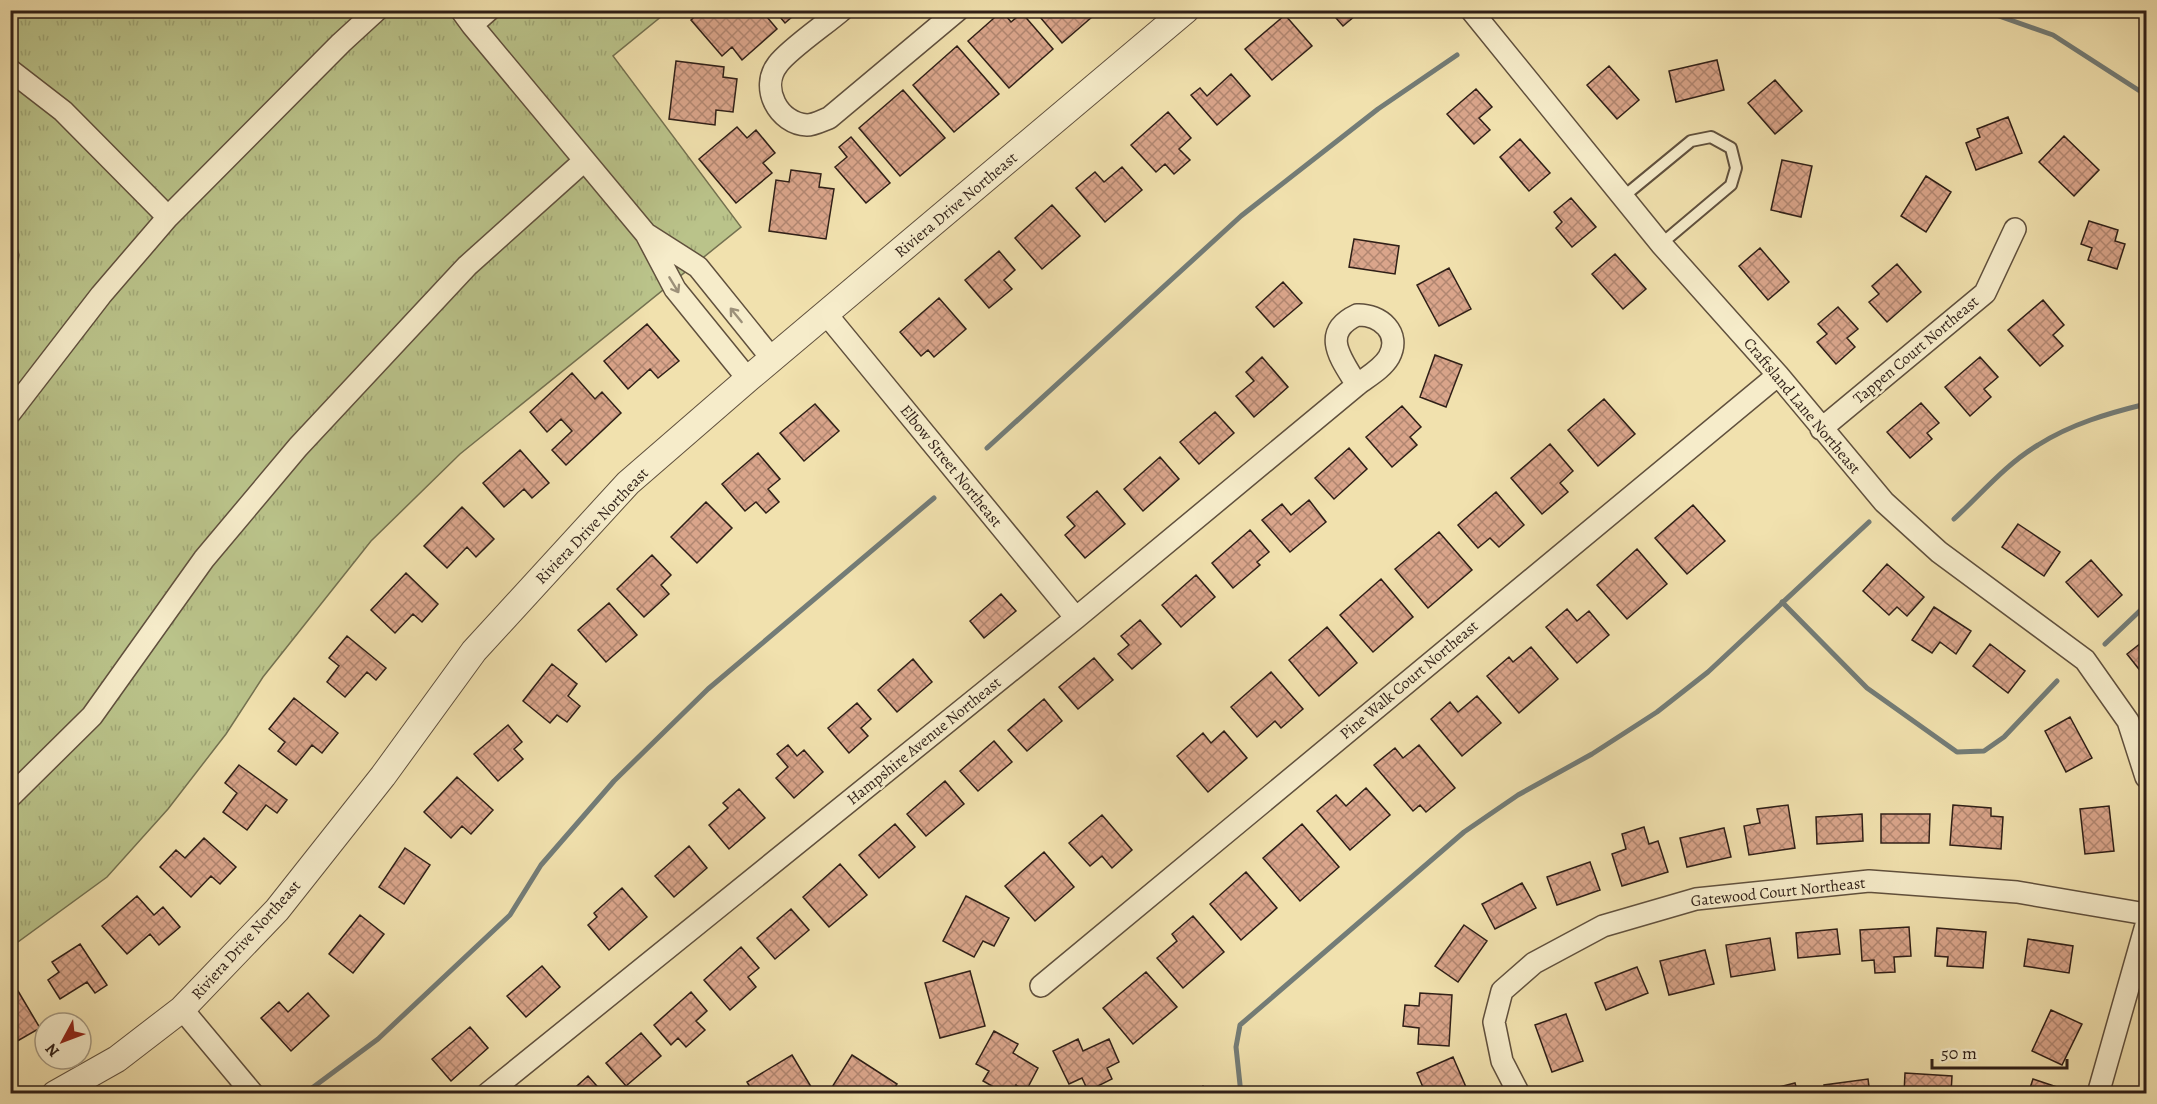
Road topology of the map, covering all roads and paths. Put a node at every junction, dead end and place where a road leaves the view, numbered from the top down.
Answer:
1 (377, 10) edge
2 (489, 10) edge
3 (842, 10) edge
4 (958, 10) edge
5 (1186, 10) edge
6 (1471, 10) edge
7 (466, 18) edge
8 (10, 69) edge
9 (584, 161) junction
10 (1623, 197) junction
11 (168, 217) junction
12 (2015, 229) dead end
13 (646, 234) junction
14 (1661, 244) junction
15 (827, 315) junction
16 (773, 360) junction
17 (1778, 375) junction
18 (747, 379) junction
19 (1357, 385) dead end
20 (10, 412) edge
21 (1821, 429) junction
22 (1076, 618) junction
23 (2146, 777) edge
24 (10, 797) edge
25 (2146, 914) edge
26 (2146, 925) edge
27 (1041, 986) dead end
28 (182, 1009) junction
29 (56, 1094) edge
30 (253, 1094) edge
31 (487, 1094) edge
32 (1519, 1094) edge
33 (2097, 1094) edge

1 - 11 street
2 - 7 street
3 - 4 street
5 - 15 street, Riviera Drive Northeast
6 - 10 street, Craftsland Lane Northeast
7 - 9 street
8 - 11 street
9 - 13 street
9 - 24 street
10 - 14 street, Craftsland Lane Northeast
10 - 14 lane
11 - 20 street
12 - 21 street, Tappen Court Northeast
16 -> 13 street
13 -> 18 street
14 - 17 street, Craftsland Lane Northeast
15 - 16 street, Riviera Drive Northeast
15 - 22 street, Elbow Street Northeast
16 - 18 street, Riviera Drive Northeast
17 - 21 street, Craftsland Lane Northeast
17 - 27 street, Pine Walk Court Northeast
18 - 28 street, Riviera Drive Northeast
19 - 22 street, Hampshire Avenue Northeast
21 - 23 street, Craftsland Lane Northeast
22 - 31 street, Hampshire Avenue Northeast
25 - 32 street, Gatewood Court Northeast
26 - 33 street
28 - 29 street, Riviera Drive Northeast
28 - 30 street

